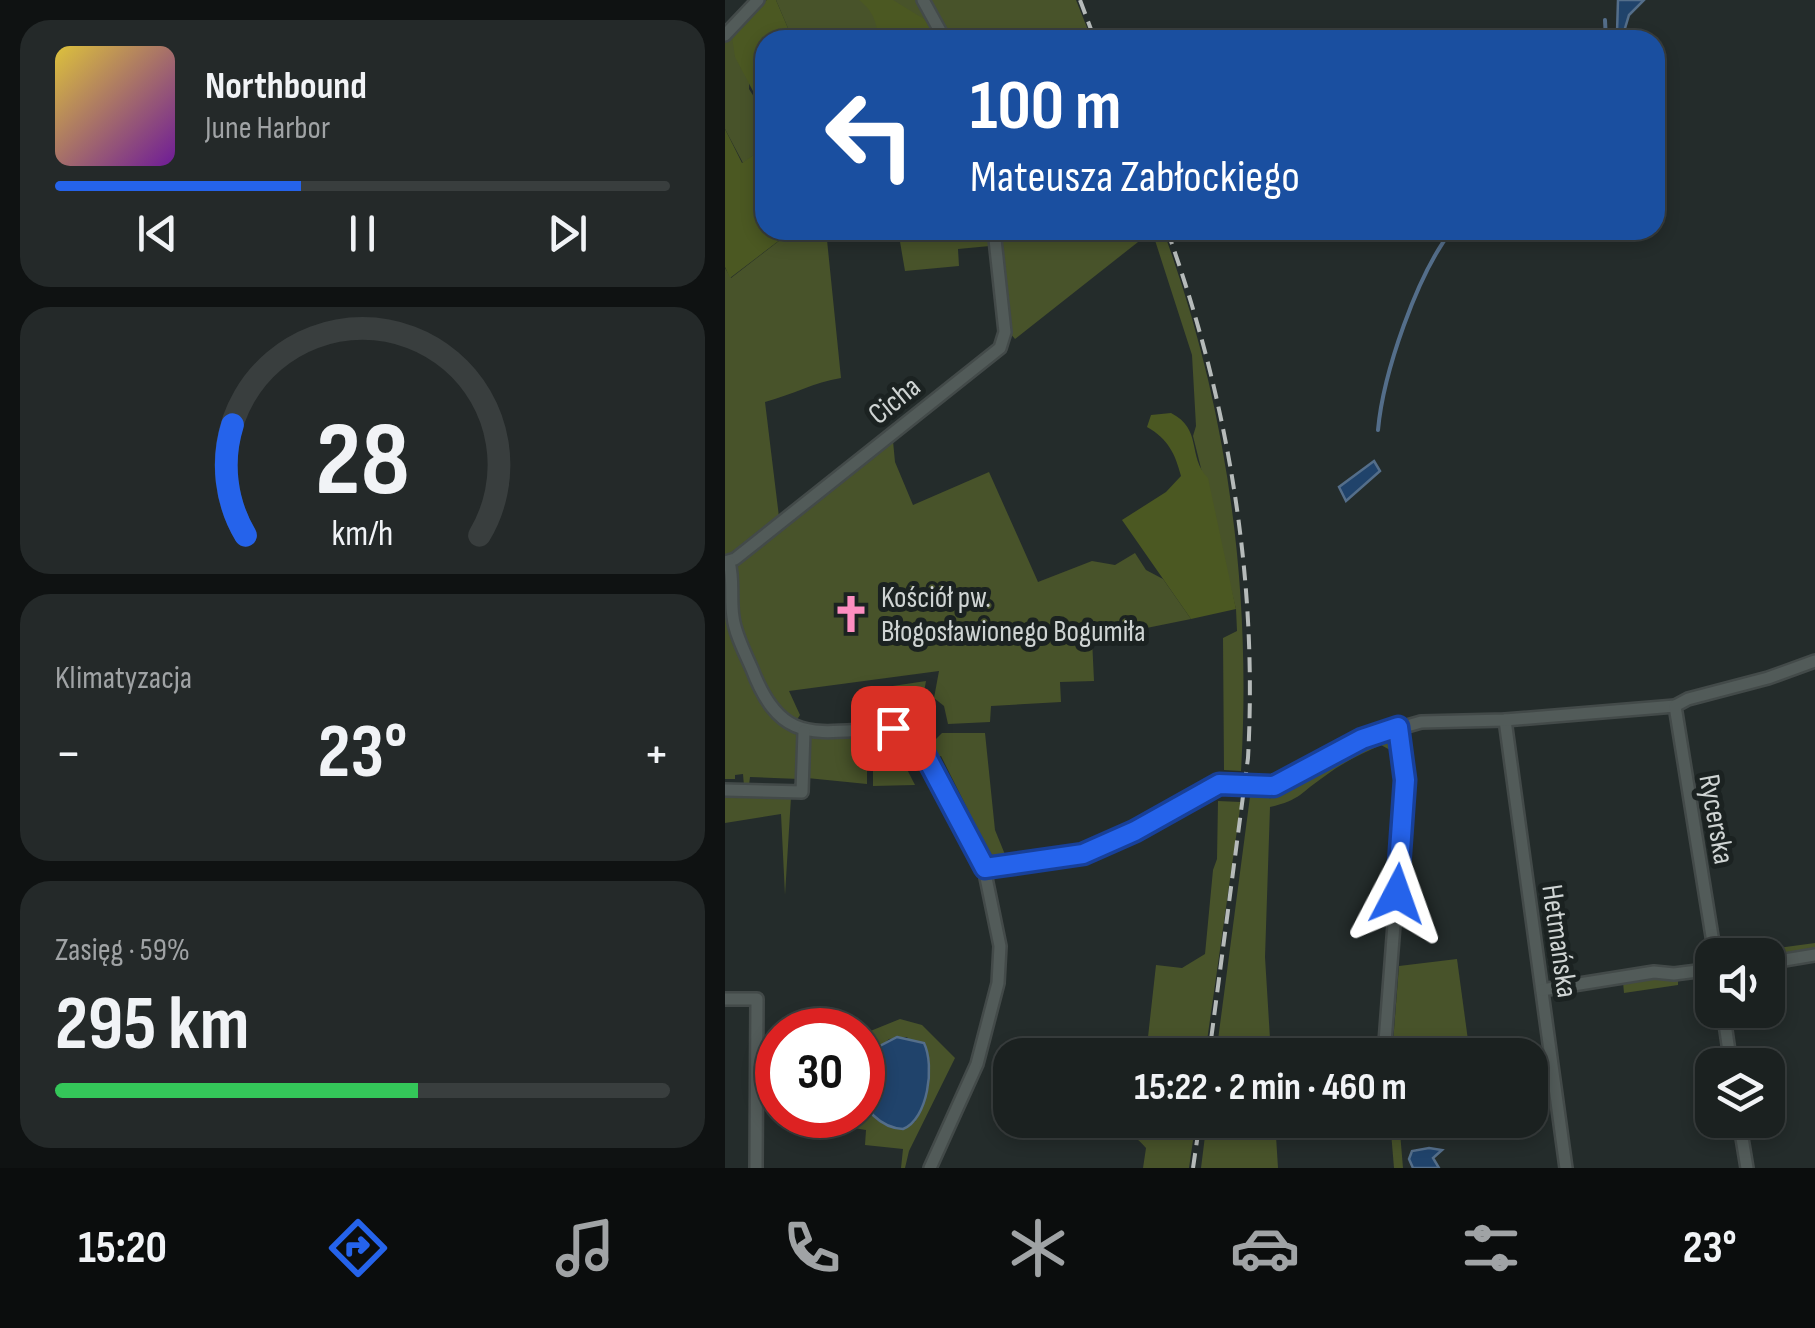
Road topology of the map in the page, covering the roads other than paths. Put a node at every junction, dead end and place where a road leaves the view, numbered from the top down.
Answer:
1 (757, 0) edge
2 (923, 0) edge
3 (938, 30) edge
4 (725, 35) edge
5 (995, 240) edge
6 (727, 562) edge
7 (1815, 661) edge
8 (1675, 706) junction
9 (1505, 720) junction
10 (1398, 727) junction
11 (804, 730) junction
12 (725, 790) edge
13 (985, 868) junction
14 (1712, 938) edge
15 (1815, 955) edge
16 (1785, 959) edge
17 (1695, 971) edge
18 (1542, 990) junction
19 (725, 999) edge
20 (1385, 1038) edge
21 (1742, 1138) edge
22 (756, 1168) edge
23 (931, 1168) edge
24 (1566, 1168) edge
25 (1747, 1168) edge

1 - 4 street
2 - 3 street
5 - 6 street, Cicha
6 - 11 street
7 - 8 street
8 - 9 street
8 - 14 street, Rycerska
9 - 10 street
9 - 18 street, Hetmańska
10 - 13 street, bridge
10 - 20 street
11 - 12 street
11 - 13 street
13 - 23 street
15 - 16 street
17 - 18 street
18 - 24 street, Hetmańska
19 - 22 street
21 - 25 street

